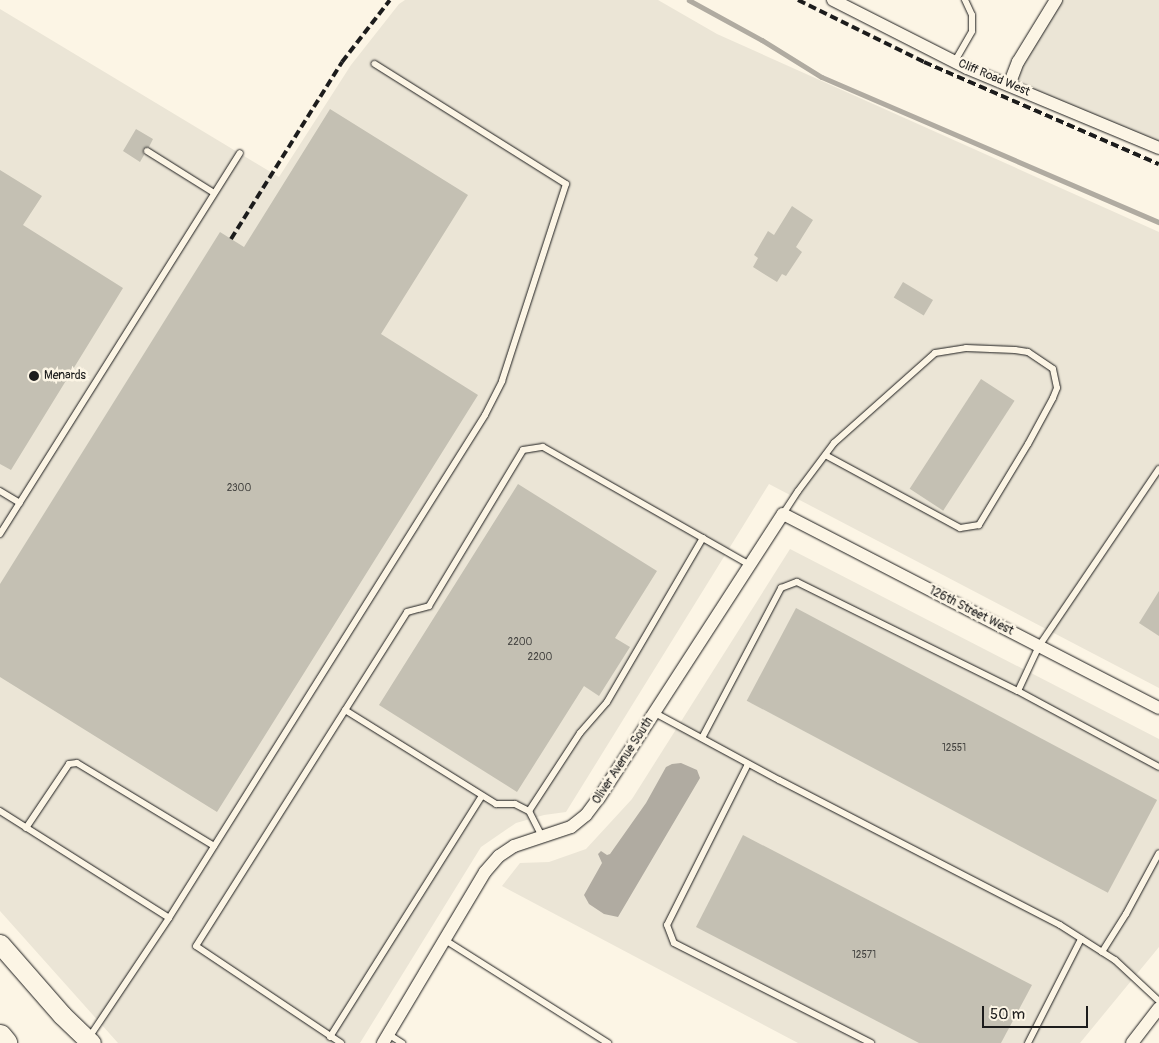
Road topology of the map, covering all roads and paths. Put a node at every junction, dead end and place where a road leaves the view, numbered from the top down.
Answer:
1 (833, 0) edge
2 (965, 0) edge
3 (1056, 0) edge
4 (955, 62) junction
5 (375, 64) dead end
6 (1009, 85) junction
7 (1159, 148) edge
8 (147, 151) dead end
9 (240, 153) dead end
10 (214, 193) junction
11 (825, 455) junction
12 (1159, 469) edge
13 (0, 491) edge
14 (20, 503) junction
15 (783, 514) junction
16 (0, 534) edge
17 (702, 538) junction
18 (750, 565) junction
19 (1039, 646) junction
20 (1018, 691) junction
21 (1159, 708) edge
22 (345, 710) junction
23 (655, 712) junction
24 (702, 738) junction
25 (748, 764) junction
26 (1159, 767) edge
27 (482, 796) junction
28 (0, 811) edge
29 (529, 811) junction
30 (26, 828) junction
31 (542, 837) junction
32 (214, 846) junction
33 (1159, 853) edge
34 (169, 918) junction
35 (1082, 939) junction
36 (445, 940) junction
37 (0, 944) edge
38 (1102, 952) junction
39 (1159, 1000) edge
40 (1159, 1008) edge
41 (0, 1036) edge
42 (330, 1037) junction
43 (386, 1039) edge
44 (89, 1042) edge
45 (5, 1043) edge
46 (341, 1043) edge
47 (402, 1043) edge
48 (608, 1043) edge
49 (871, 1043) edge
50 (1028, 1043) edge
51 (1132, 1043) edge

1 - 4 street, Cliff Road West
2 - 4 lane
3 - 6 street
4 - 6 street, Cliff Road West
5 - 32 lane
6 - 7 street, Cliff Road West
8 - 10 lane
9 - 10 lane
10 - 14 lane
11 - 11 lane
11 - 15 lane
12 - 19 lane
13 - 14 lane
14 - 16 lane
15 - 18 street, Oliver Avenue South
15 - 19 street, 126th Street West
17 - 18 lane
17 - 22 lane
17 - 29 lane
18 - 23 street, Oliver Avenue South
19 - 20 lane
19 - 21 street, 126th Street West
20 - 24 lane
20 - 26 lane
22 - 27 lane
22 - 42 lane
23 - 24 lane
23 - 31 street, Oliver Avenue South
24 - 25 lane
25 - 35 lane
25 - 49 lane
27 - 29 lane
27 - 42 lane
28 - 30 lane
29 - 31 lane
30 - 32 lane
30 - 34 lane
31 - 36 street, Oliver Avenue South
32 - 34 lane
33 - 38 lane
34 - 44 lane
35 - 38 lane
35 - 50 lane
36 - 43 street, Oliver Avenue South
36 - 48 lane
37 - 44 street
38 - 39 lane
40 - 51 street
41 - 45 highway
42 - 46 lane
43 - 47 lane

